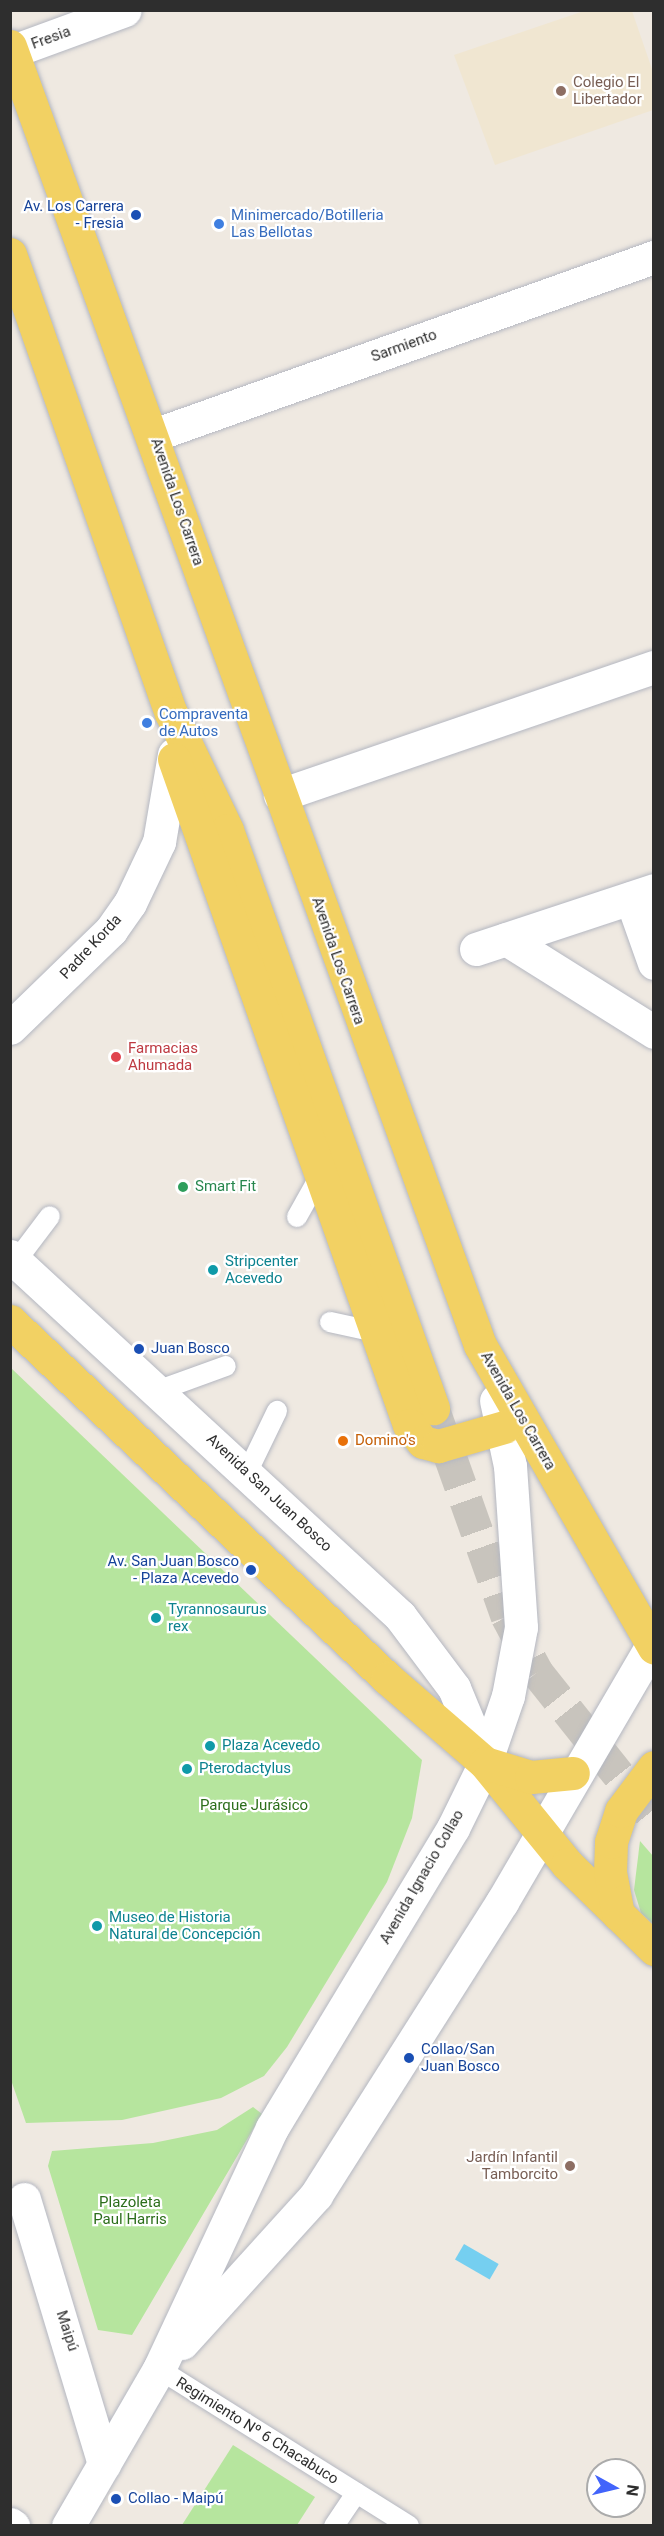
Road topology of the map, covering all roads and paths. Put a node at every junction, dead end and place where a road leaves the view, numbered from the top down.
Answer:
1 (125, 10) edge
2 (11, 50) edge
3 (10, 254) edge
4 (654, 257) edge
5 (154, 435) junction
6 (654, 667) edge
7 (171, 713) junction
8 (174, 759) junction
9 (280, 795) junction
10 (642, 894) edge
11 (654, 963) edge
12 (10, 1028) edge
13 (654, 1032) edge
14 (321, 1174) junction
15 (50, 1216) dead end
16 (297, 1217) dead end
17 (13, 1258) edge
18 (10, 1321) edge
19 (330, 1322) dead end
20 (376, 1332) junction
21 (480, 1345) junction
22 (226, 1366) dead end
23 (158, 1391) junction
24 (433, 1408) tunnel mouth
25 (277, 1411) dead end
26 (504, 1427) junction
27 (248, 1473) junction
28 (653, 1645) edge
29 (485, 1763) junction
30 (654, 1767) edge
31 (573, 1773) junction
32 (540, 1830) junction
33 (618, 1914) junction
34 (654, 1949) edge
35 (24, 2199) dead end
36 (159, 2369) junction
37 (105, 2464) junction
38 (356, 2493) junction
39 (68, 2526) edge
40 (334, 2526) edge
41 (409, 2526) edge

1 - 2 main road, Fresia
2 - 5 main road, Avenida Los Carrera
3 - 7 main road
4 - 5 main road, Sarmiento
5 - 9 main road, Avenida Los Carrera
6 - 9 main road
7 - 8 main road, Padre Korda
7 - 24 main road
8 - 12 main road, Padre Korda
8 - 14 main road
9 - 21 main road, Avenida Los Carrera
10 - 11 main road
10 - 13 main road
14 - 16 lane
14 - 20 main road
15 - 17 lane
17 - 23 main road, Avenida San Juan Bosco
18 - 29 main road, Avenida San Juan Bosco
19 - 20 lane
20 - 26 main road
21 - 26 main road, Avenida Ignacio Collao
21 - 28 main road, Avenida Los Carrera
22 - 23 lane
23 - 27 main road, Avenida San Juan Bosco
25 - 27 lane
26 - 29 main road, Avenida Ignacio Collao
27 - 29 main road, Avenida San Juan Bosco
28 - 31 main road, Avenida Los Carrera
29 - 31 main road
29 - 32 main road, Avenida San Juan Bosco
29 - 36 main road, Avenida Ignacio Collao
30 - 33 main road
31 - 32 main road, Avenida Los Carrera
32 - 33 main road, Avenida San Juan Bosco
32 - 36 main road, Avenida Ignacio Collao
33 - 34 main road, Avenida San Juan Bosco
35 - 37 main road, Maipú
36 - 37 main road, Avenida Ignacio Collao
36 - 38 lane, Regimiento Nº 6 Chacabuco
37 - 39 main road, Avenida Ignacio Collao
38 - 40 lane, Regimiento Nº 6 Chacabuco
38 - 41 lane, Regimiento Nº 6 Chacabuco

